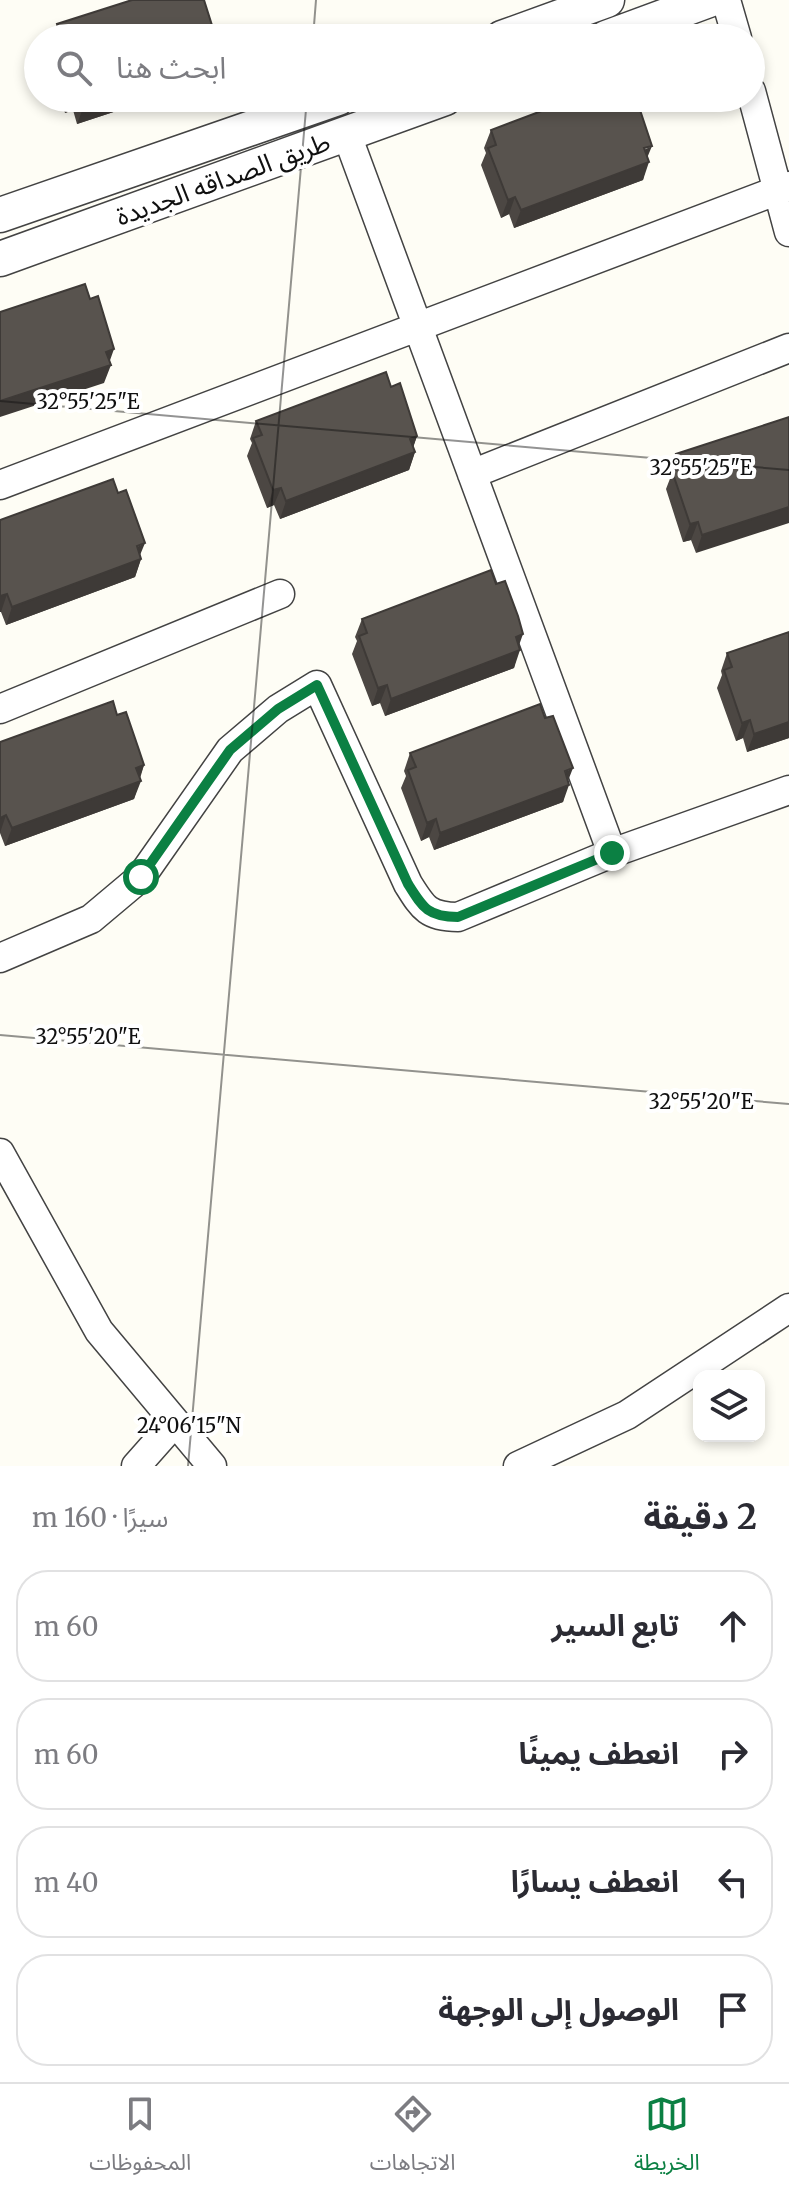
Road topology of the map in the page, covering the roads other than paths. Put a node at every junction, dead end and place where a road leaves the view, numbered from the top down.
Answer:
1 (607, 0) edge
2 (709, 0) edge
3 (726, 0) edge
4 (541, 24) edge
5 (644, 24) edge
6 (733, 24) edge
7 (298, 112) edge
8 (408, 112) edge
9 (758, 112) edge
10 (347, 135) junction
11 (783, 188) edge
12 (0, 215) edge
13 (789, 232) edge
14 (0, 259) edge
15 (418, 327) junction
16 (789, 348) edge
17 (472, 474) junction
18 (0, 485) edge
19 (280, 594) dead end
20 (0, 709) edge
21 (789, 790) edge
22 (612, 853) junction
23 (0, 958) edge
24 (0, 1153) edge
25 (789, 1308) edge
26 (175, 1422) junction
27 (136, 1466) edge
28 (212, 1466) edge
29 (518, 1466) edge

1 - 4 street
2 - 5 street
3 - 6 street
7 - 12 street, طريق الصداقه الجديدة
8 - 10 street, طريق الصداقه الجديدة
9 - 11 street
10 - 14 street, طريق الصداقه الجديدة
10 - 15 street
11 - 13 street
11 - 15 street
15 - 17 street
15 - 18 street
16 - 17 street
17 - 22 street
19 - 20 street
21 - 22 street
22 - 23 street
24 - 26 street
25 - 29 street
26 - 27 street
26 - 28 street

